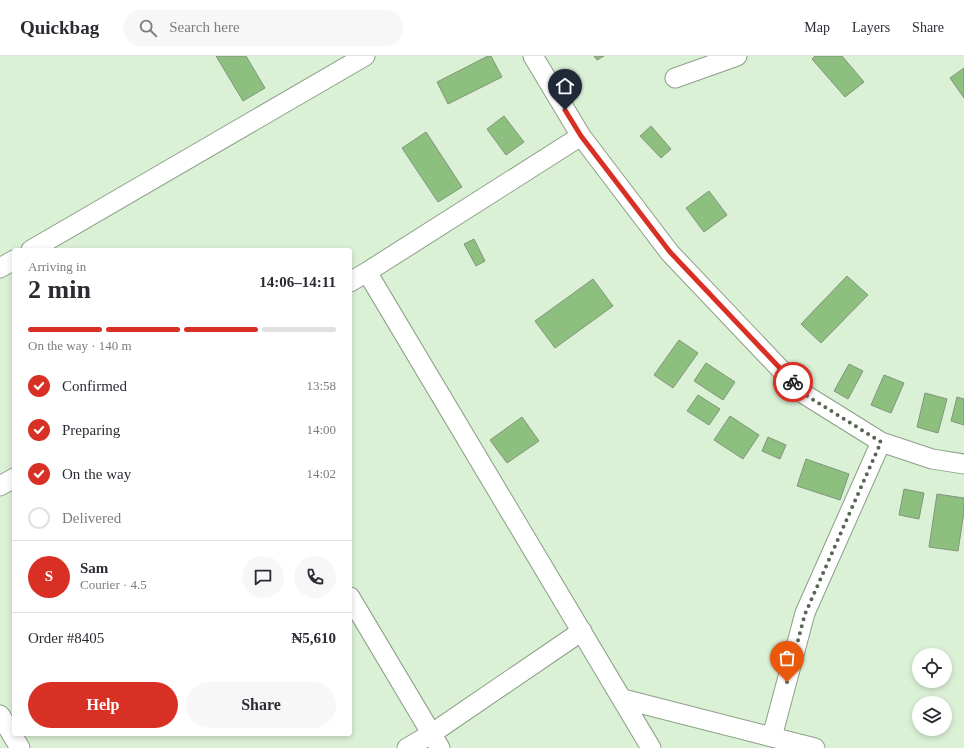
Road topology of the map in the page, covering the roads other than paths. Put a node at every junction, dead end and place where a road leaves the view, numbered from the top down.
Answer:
1 (365, 56) edge
2 (533, 56) edge
3 (736, 56) edge
4 (674, 78) dead end
5 (581, 136) junction
6 (33, 248) edge
7 (12, 261) edge
8 (0, 268) edge
9 (367, 272) junction
10 (352, 281) edge
11 (881, 442) junction
12 (964, 464) edge
13 (12, 479) edge
14 (0, 486) edge
15 (352, 600) edge
16 (582, 631) junction
17 (623, 699) junction
18 (0, 715) edge
19 (12, 735) edge
20 (13, 736) edge
21 (772, 737) junction
22 (436, 741) edge
23 (20, 748) edge
24 (407, 748) edge
25 (652, 748) edge
26 (815, 748) edge

1 - 6 street
2 - 5 street
3 - 4 street
5 - 9 street
5 - 11 street
7 - 8 street
9 - 10 street
9 - 16 street
11 - 12 street
11 - 21 street
13 - 14 street
15 - 22 street
16 - 17 street
16 - 22 street
17 - 21 street
17 - 25 street
18 - 19 street
20 - 23 street
21 - 26 street
22 - 24 street

